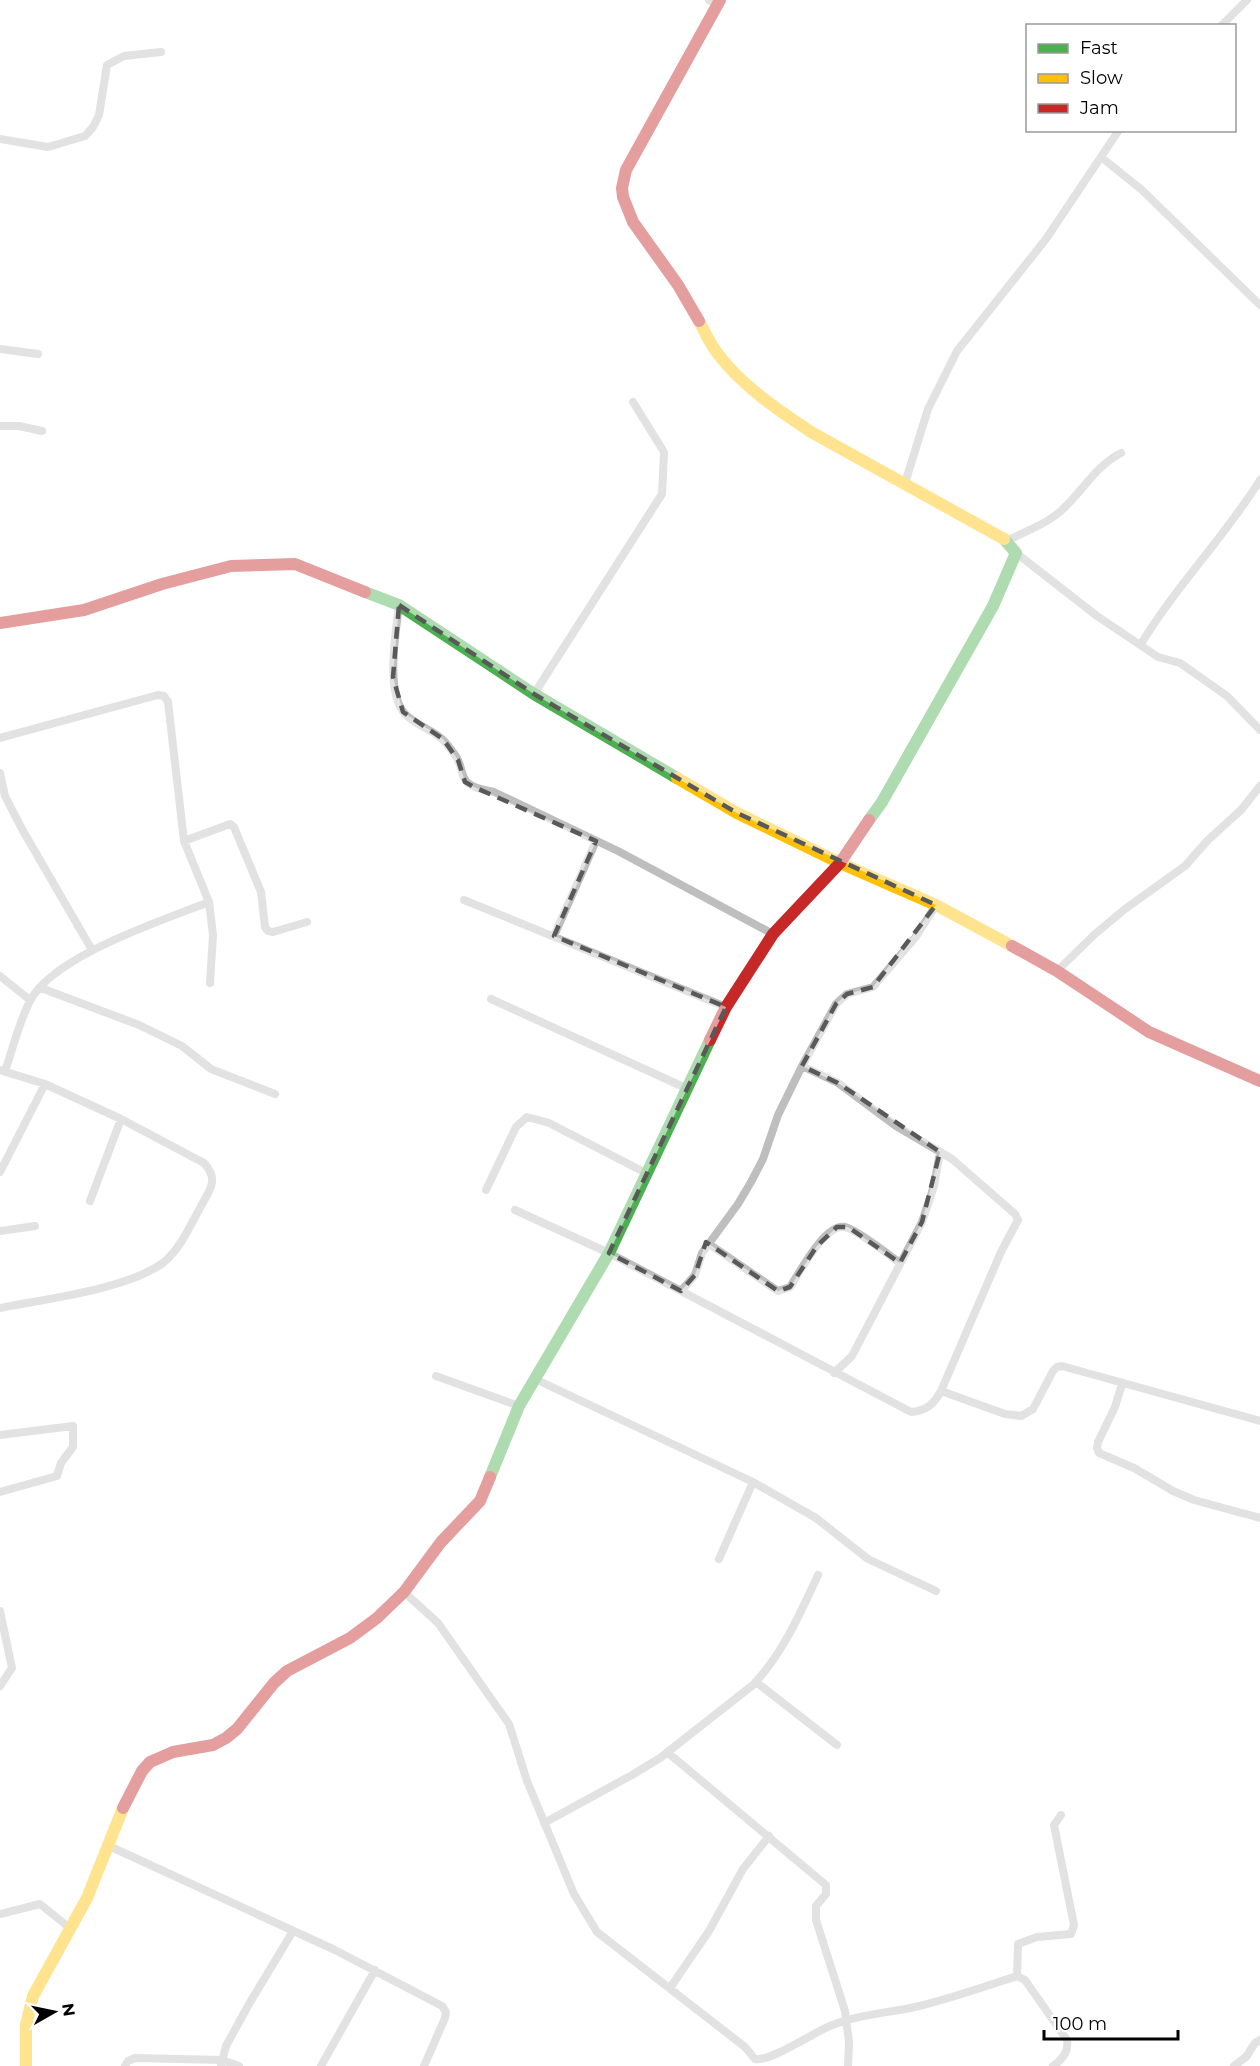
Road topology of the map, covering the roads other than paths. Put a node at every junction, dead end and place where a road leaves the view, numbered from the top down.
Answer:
1 (1247, 0) edge
2 (715, 2) edge
3 (1223, 24) edge
4 (161, 52) dead end
5 (1118, 132) edge
6 (0, 139) edge
7 (1101, 157) junction
8 (1260, 305) edge
9 (0, 350) edge
10 (38, 354) dead end
11 (633, 402) dead end
12 (0, 426) edge
13 (42, 431) dead end
14 (1121, 453) dead end
15 (1260, 480) edge
16 (905, 483) junction
17 (1007, 541) junction
18 (1016, 553) junction
19 (399, 605) junction
20 (0, 623) edge
21 (1141, 644) junction
22 (534, 694) junction
23 (1260, 730) edge
24 (0, 738) edge
25 (0, 773) edge
26 (1260, 786) edge
27 (184, 841) junction
28 (596, 841) junction
29 (840, 862) junction
30 (464, 900) dead end
31 (209, 902) junction
32 (936, 905) junction
33 (307, 922) dead end
34 (772, 934) junction
35 (554, 936) junction
36 (92, 950) junction
37 (1057, 971) junction
38 (0, 976) edge
39 (210, 983) dead end
40 (41, 988) junction
41 (491, 999) dead end
42 (30, 1000) junction
43 (726, 1007) junction
44 (802, 1066) junction
45 (2, 1070) edge
46 (1260, 1081) edge
47 (45, 1084) junction
48 (688, 1089) junction
49 (275, 1094) dead end
50 (121, 1119) junction
51 (940, 1152) junction
52 (0, 1172) edge
53 (646, 1173) junction
54 (486, 1190) dead end
55 (90, 1201) dead end
56 (515, 1210) dead end
57 (35, 1226) dead end
58 (0, 1231) edge
59 (709, 1244) junction
60 (609, 1253) junction
61 (900, 1263) junction
62 (681, 1291) junction
63 (0, 1308) edge
64 (834, 1373) junction
65 (436, 1376) dead end
66 (535, 1379) junction
67 (1122, 1384) junction
68 (941, 1391) junction
69 (519, 1406) junction
70 (1260, 1421) edge
71 (0, 1435) edge
72 (753, 1482) junction
73 (0, 1492) edge
74 (1260, 1518) edge
75 (719, 1559) dead end
76 (818, 1575) dead end
77 (936, 1591) dead end
78 (404, 1592) junction
79 (0, 1611) edge
80 (756, 1682) junction
81 (0, 1686) edge
82 (837, 1745) dead end
83 (667, 1752) junction
84 (1061, 1815) dead end
85 (544, 1823) junction
86 (769, 1836) junction
87 (110, 1846) junction
88 (0, 1914) edge
89 (71, 1929) junction
90 (293, 1931) junction
91 (375, 1970) junction
92 (1017, 1977) junction
93 (670, 1988) junction
94 (846, 2020) junction
95 (1260, 2040) edge
96 (221, 2063) edge
97 (26, 2066) edge
98 (125, 2066) edge
99 (239, 2066) edge
100 (321, 2066) edge
101 (423, 2066) edge
102 (848, 2066) edge
103 (1053, 2066) edge
104 (1234, 2066) edge

1 - 3 street
2 - 16 street
4 - 6 street
5 - 7 street
7 - 8 street
7 - 16 street
9 - 10 street
11 - 22 street
12 - 13 street
14 - 17 street
15 - 21 street
16 - 17 street
17 - 18 street
18 - 21 street
18 - 29 street
19 - 20 street
19 - 22 street
19 - 28 street
21 - 23 street
22 - 29 street
24 - 27 street
25 - 36 street
26 - 37 street
27 - 31 street
27 - 33 street
28 - 34 street
28 - 35 street
29 - 32 street
29 - 34 street
30 - 35 street
31 - 36 street
31 - 39 street
32 - 37 street
32 - 44 street
34 - 43 street
35 - 43 street
36 - 40 street
37 - 46 street
38 - 42 street
40 - 42 street
40 - 49 street
41 - 48 street
42 - 45 street
43 - 48 street
44 - 51 street
44 - 59 street
45 - 47 street
47 - 50 street
47 - 52 street
48 - 53 street
50 - 55 street
50 - 63 street
51 - 61 street
51 - 68 street
53 - 54 street
53 - 60 street
56 - 60 street
57 - 58 street
59 - 61 street
59 - 62 street
60 - 62 street
60 - 66 street
61 - 64 street
62 - 64 street
64 - 68 street
65 - 69 street
66 - 69 street
66 - 72 street
67 - 68 street
67 - 70 street
67 - 74 street
69 - 78 street
71 - 73 street
72 - 75 street
72 - 77 street
76 - 80 street
78 - 85 street
78 - 87 street
79 - 81 street
80 - 82 street
80 - 83 street
83 - 85 street
83 - 86 street
84 - 92 street
85 - 93 street
86 - 93 street
86 - 94 street
87 - 89 street
87 - 90 street
88 - 89 street
89 - 97 street
90 - 91 street
90 - 96 street
91 - 100 street
91 - 101 street
92 - 94 street
92 - 103 street
93 - 94 street
94 - 102 street
95 - 104 street
96 - 98 street
96 - 99 street

